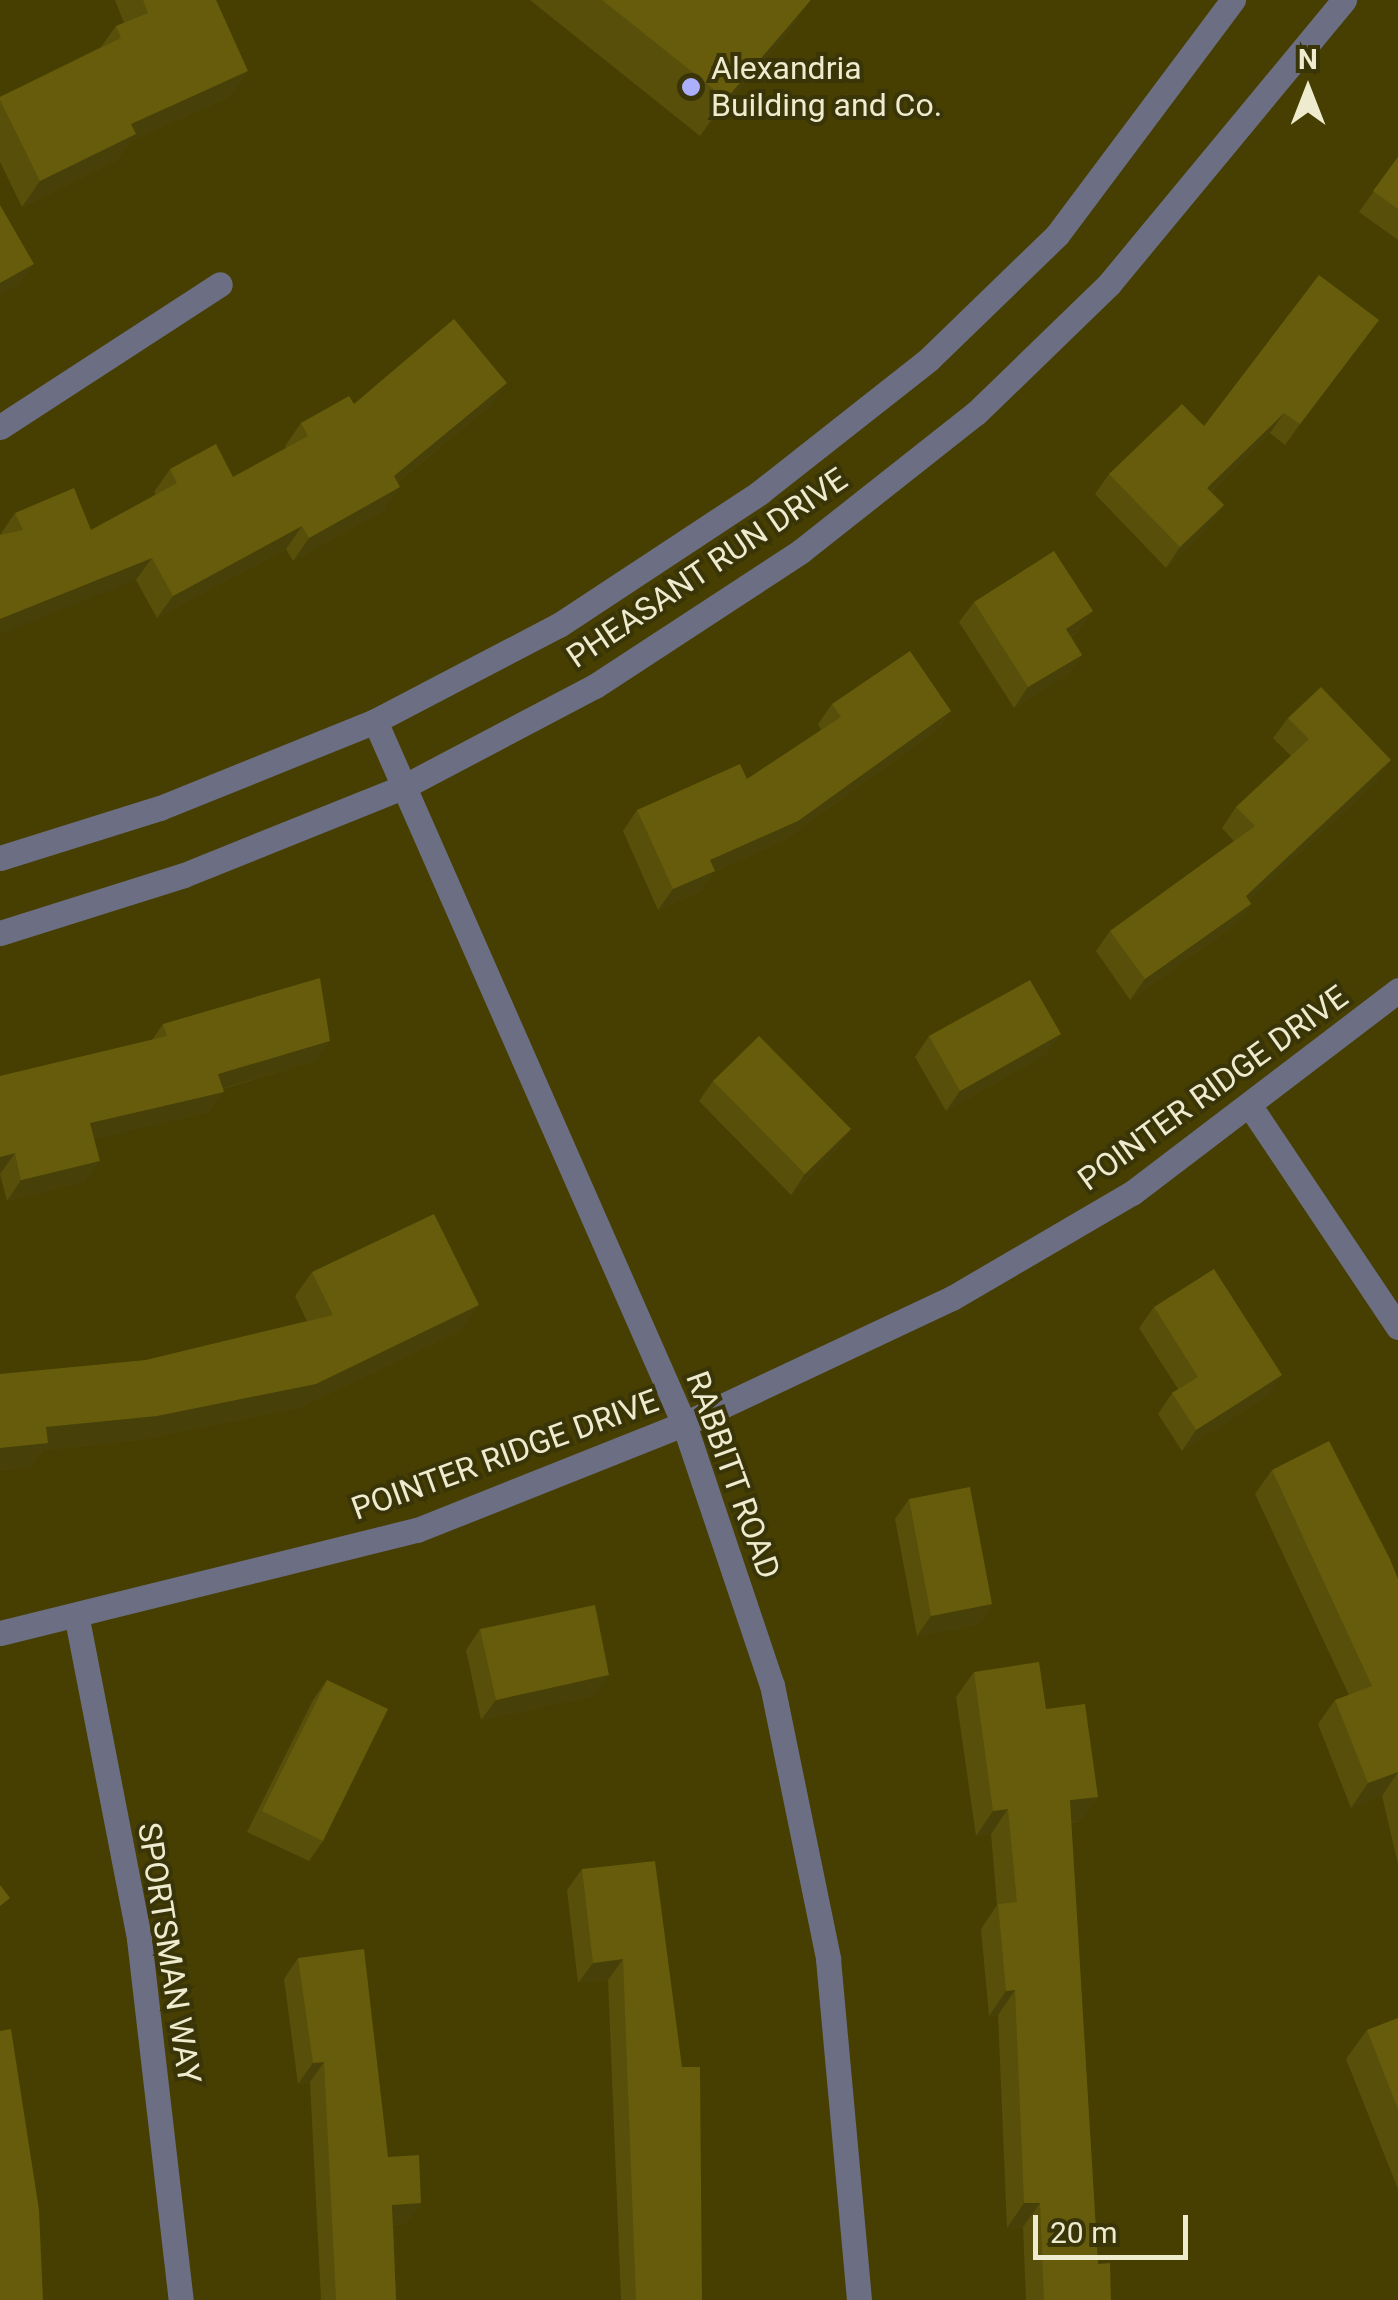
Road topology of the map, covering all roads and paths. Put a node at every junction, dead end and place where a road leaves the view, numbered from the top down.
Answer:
1 (1233, 0) edge
2 (1344, 0) edge
3 (220, 284) dead end
4 (0, 427) edge
5 (375, 721) junction
6 (405, 786) junction
7 (0, 858) edge
8 (0, 933) edge
9 (1398, 990) edge
10 (1250, 1106) junction
11 (1398, 1327) edge
12 (684, 1424) junction
13 (77, 1619) junction
14 (0, 1633) edge
15 (181, 2300) edge
16 (859, 2300) edge

1 - 5 street, PHEASANT RUN DRIVE
2 - 6 street, PHEASANT RUN DRIVE
3 - 4 street
5 - 6 street, RABBITT ROAD
5 - 7 street, PHEASANT RUN DRIVE
6 - 8 street, PHEASANT RUN DRIVE
6 - 12 street, RABBITT ROAD
9 - 10 street, POINTER RIDGE DRIVE
10 - 11 street
10 - 12 street, POINTER RIDGE DRIVE
12 - 13 street, POINTER RIDGE DRIVE
12 - 16 street, RABBITT ROAD
13 - 14 street, POINTER RIDGE DRIVE
13 - 15 street, SPORTSMAN WAY

